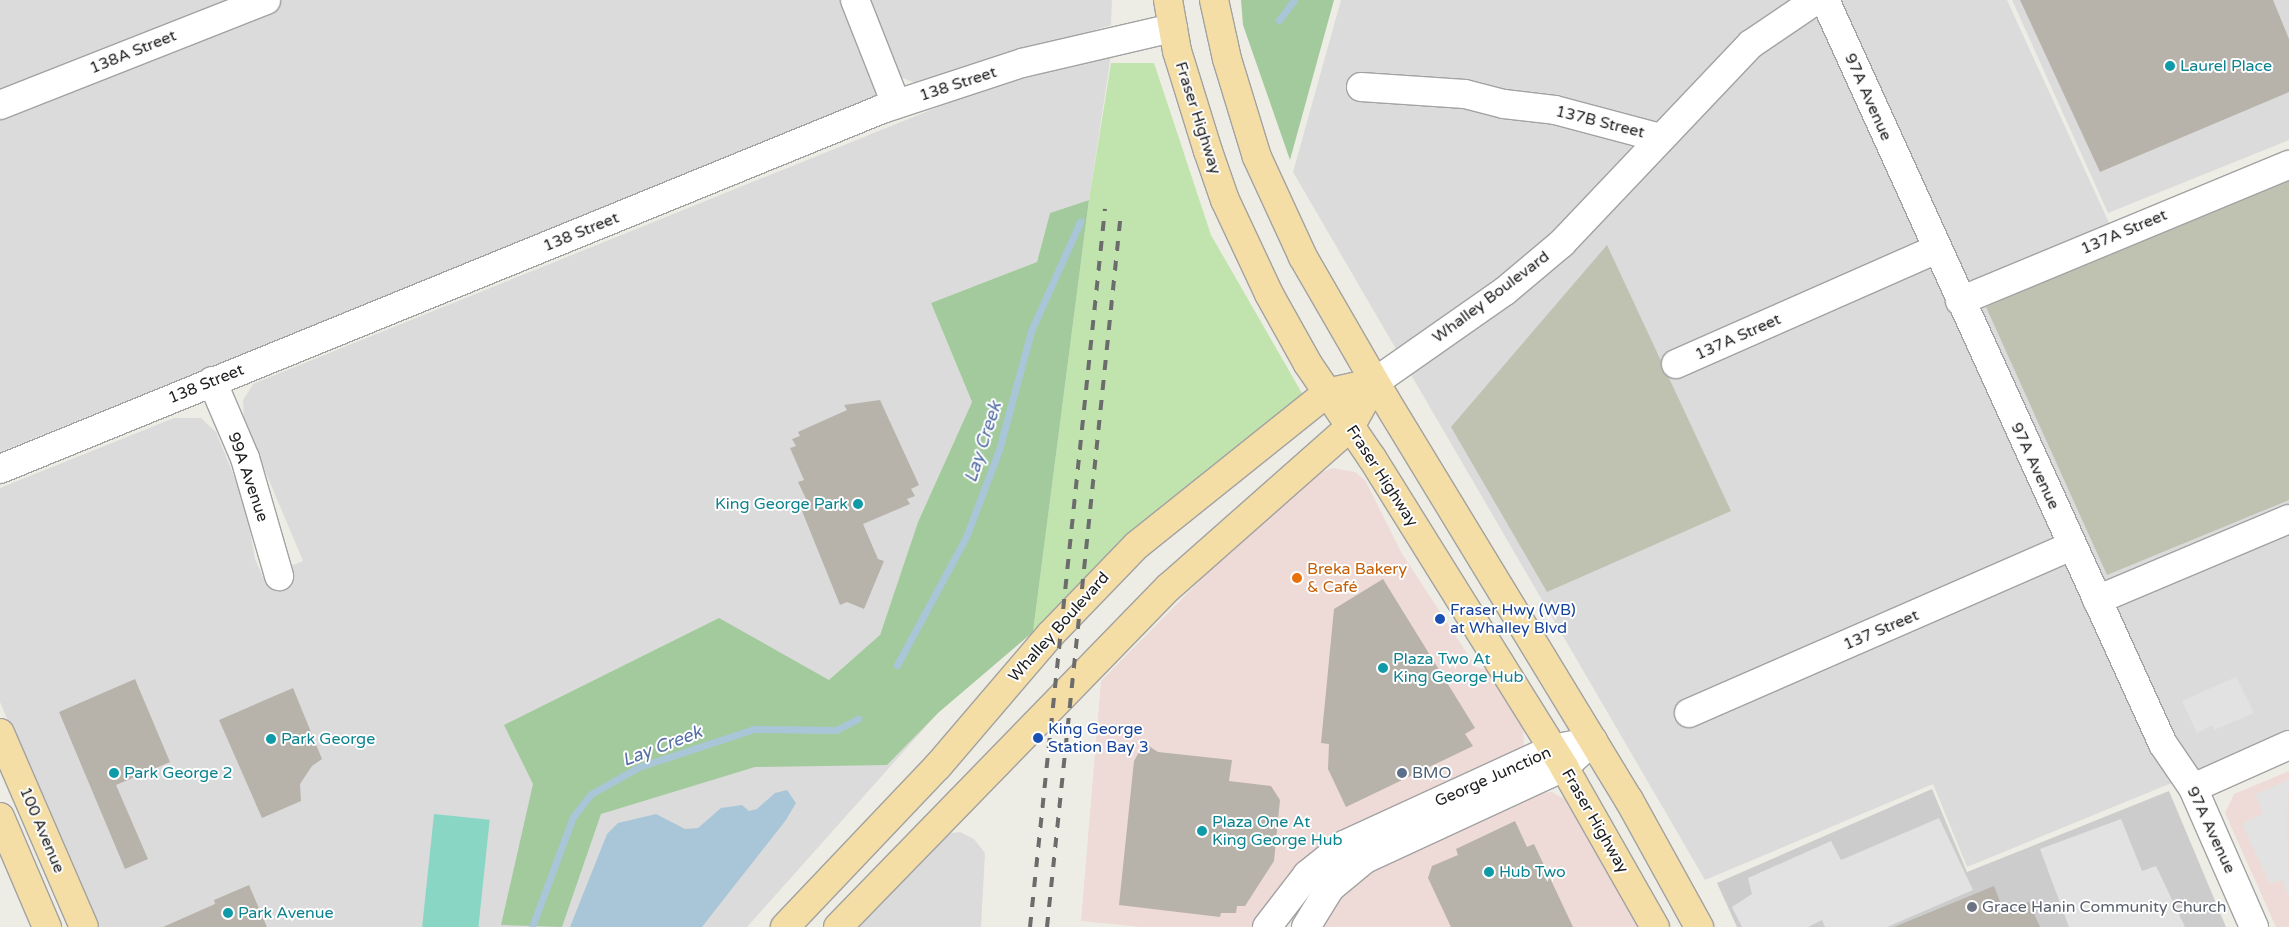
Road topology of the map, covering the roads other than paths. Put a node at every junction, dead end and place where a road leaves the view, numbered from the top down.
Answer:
1 (266, 0) edge
2 (855, 0) edge
3 (1168, 0) edge
4 (1214, 0) edge
5 (1816, 0) edge
6 (1825, 0) edge
7 (1173, 28) junction
8 (1361, 87) dead end
9 (896, 104) junction
10 (0, 105) edge
11 (1660, 138) junction
12 (2289, 165) edge
13 (1937, 249) junction
14 (1960, 301) junction
15 (1676, 364) dead end
16 (212, 381) junction
17 (1374, 382) junction
18 (1327, 393) junction
19 (1350, 427) junction
20 (0, 469) edge
21 (2289, 519) edge
22 (2072, 546) junction
23 (279, 576) dead end
24 (2097, 600) junction
25 (1689, 713) dead end
26 (0, 733) edge
27 (1593, 742) junction
28 (2289, 745) edge
29 (1558, 758) junction
30 (2193, 788) junction
31 (0, 817) edge
32 (46, 927) edge
33 (84, 927) edge
34 (785, 927) edge
35 (838, 927) edge
36 (1267, 927) edge
37 (1306, 927) edge
38 (1655, 927) edge
39 (1699, 927) edge
40 (2254, 927) edge

1 - 10 street, 138A Street
2 - 9 street
3 - 7 main road, Fraser Highway
4 - 17 main road
5 - 11 street, 137B Street
6 - 13 street, 97A Avenue
7 - 9 street, 138 Street
7 - 18 main road, Fraser Highway
8 - 11 street, 137B Street
9 - 16 street, 138 Street
11 - 17 street, Whalley Boulevard
12 - 14 street, 137A Street
13 - 14 street, 97A Avenue
13 - 15 street, 137A Street
14 - 22 street, 97A Avenue
16 - 20 street, 138 Street
16 - 23 street, 99A Avenue
17 - 18 main road, Whalley Boulevard
17 - 19 main road, Whalley Boulevard
17 - 27 main road
18 - 19 main road, Fraser Highway
18 - 34 main road, Whalley Boulevard
19 - 29 main road, Fraser Highway
19 - 35 main road, Whalley Boulevard
21 - 24 street
22 - 24 street, 97A Avenue
22 - 25 street, 137 Street
24 - 30 street, 97A Avenue
26 - 33 main road, 100 Avenue
27 - 29 street, George Junction
27 - 39 main road
28 - 30 street
29 - 36 street, George Junction
29 - 37 street, George Junction
29 - 38 main road, Fraser Highway
30 - 40 street, 97A Avenue
31 - 32 main road, 100 Avenue

